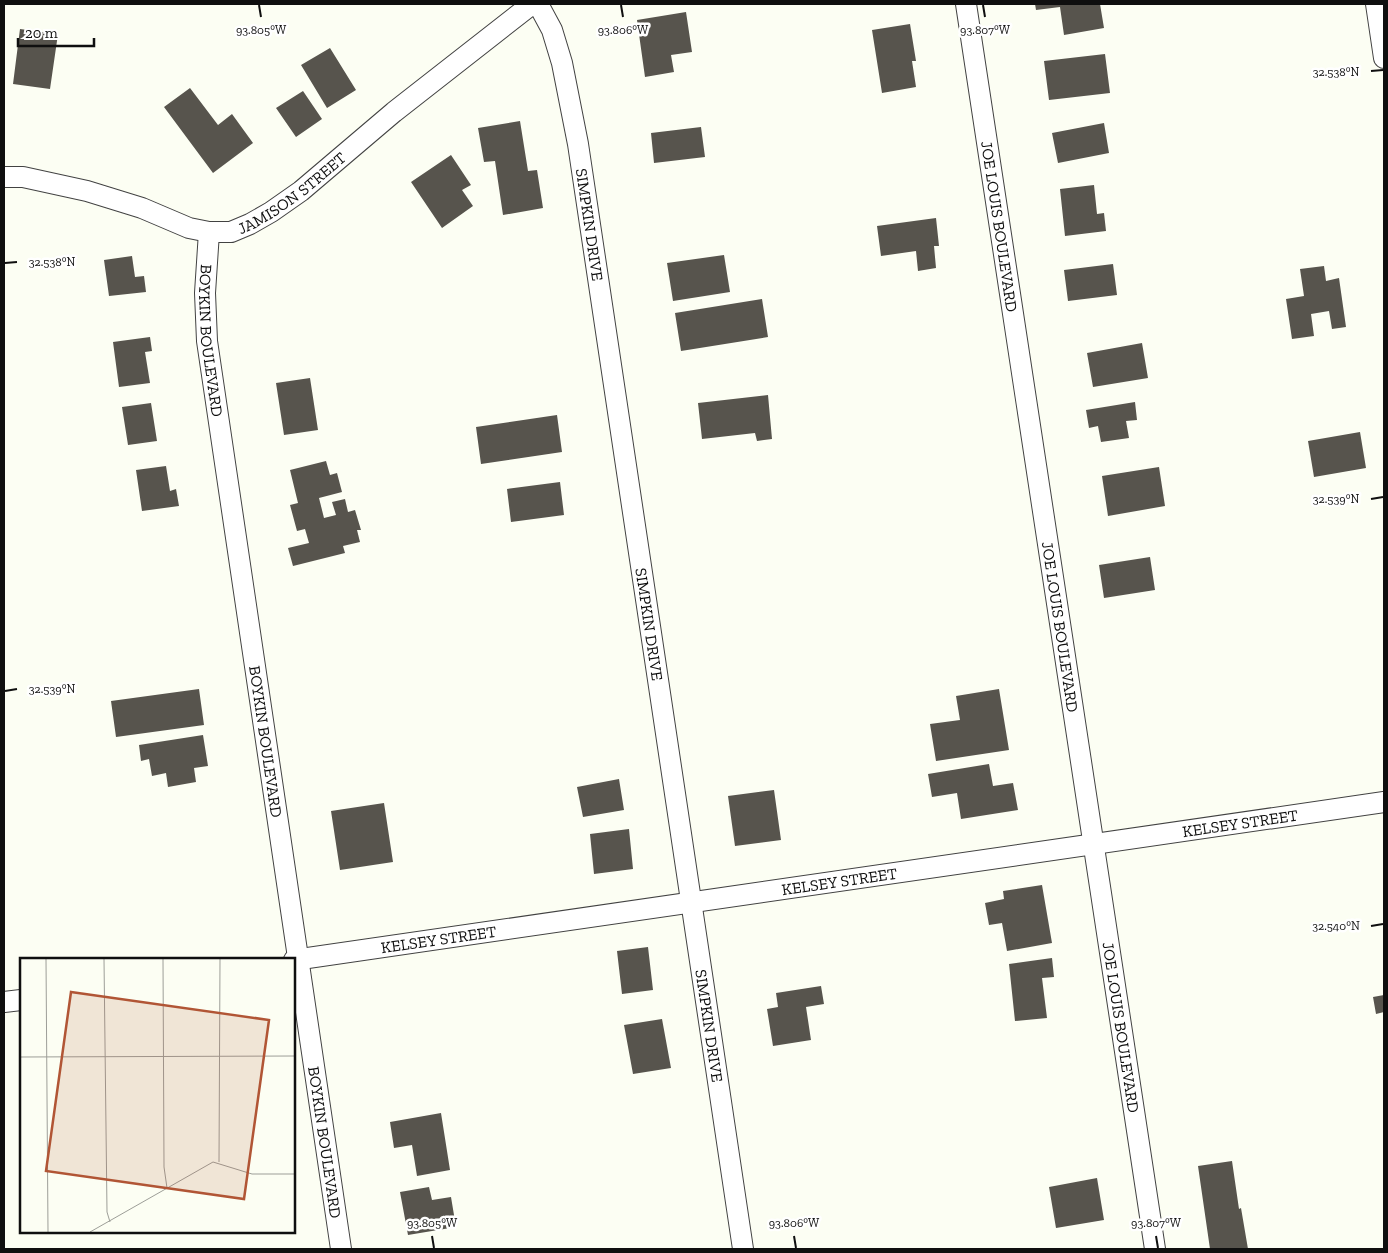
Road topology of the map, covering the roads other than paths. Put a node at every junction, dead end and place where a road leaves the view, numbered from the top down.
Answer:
1 (532, 4) edge
2 (538, 4) edge
3 (966, 4) edge
4 (1376, 4) edge
5 (1384, 58) edge
6 (4, 177) edge
7 (209, 232) junction
8 (1384, 802) edge
9 (1094, 844) junction
10 (691, 903) junction
11 (296, 960) edge
12 (20, 1000) edge
13 (4, 1002) edge
14 (341, 1249) edge
15 (743, 1249) edge
16 (1155, 1249) edge

1 - 7 street, JAMISON STREET
2 - 10 street, SIMPKIN DRIVE
3 - 9 street, JOE LOUIS BOULEVARD
4 - 5 street
6 - 7 street, JAMISON STREET
7 - 11 street, BOYKIN BOULEVARD
8 - 9 street, KELSEY STREET
9 - 10 street, KELSEY STREET
9 - 16 street, JOE LOUIS BOULEVARD
10 - 11 street, KELSEY STREET
10 - 15 street, SIMPKIN DRIVE
11 - 14 street, BOYKIN BOULEVARD
12 - 13 street

